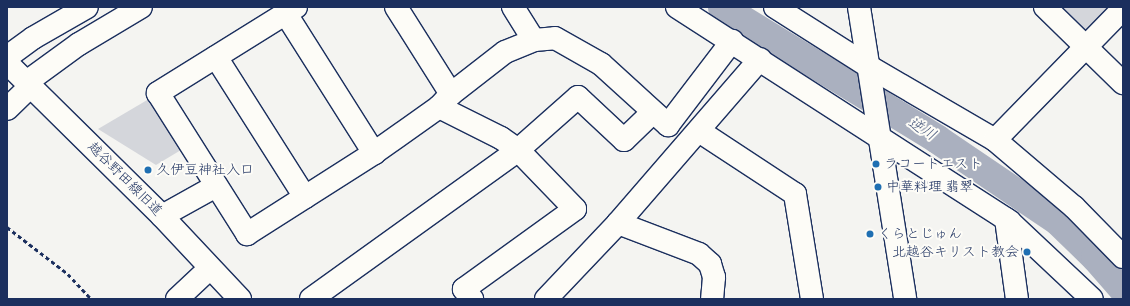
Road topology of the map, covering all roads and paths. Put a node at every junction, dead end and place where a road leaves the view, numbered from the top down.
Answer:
1 (87, 7) edge
2 (141, 7) edge
3 (396, 7) edge
4 (513, 7) edge
5 (677, 7) edge
6 (775, 7) edge
7 (859, 7) edge
8 (1045, 7) edge
9 (1123, 9) edge
10 (291, 10) edge
11 (534, 40) junction
12 (732, 42) junction
13 (1086, 47) junction
14 (7, 57) edge
15 (216, 57) junction
16 (760, 59) junction
17 (7, 62) edge
18 (869, 70) junction
19 (1123, 82) edge
20 (30, 83) junction
21 (445, 101) junction
22 (7, 110) edge
23 (653, 112) junction
24 (877, 130) junction
25 (699, 131) junction
26 (995, 140) junction
27 (518, 150) junction
28 (374, 153) junction
29 (216, 186) junction
30 (305, 197) junction
31 (162, 216) junction
32 (1006, 219) junction
33 (618, 223) junction
34 (7, 227) edge
35 (1123, 257) edge
36 (210, 268) junction
37 (91, 299) edge
38 (177, 299) edge
39 (240, 299) edge
40 (311, 299) edge
41 (472, 299) edge
42 (546, 299) edge
43 (712, 299) edge
44 (812, 299) edge
45 (905, 299) edge
46 (1017, 299) edge
47 (1092, 299) edge

1 - 14 street
2 - 20 street
3 - 21 street
4 - 11 street
5 - 12 street
6 - 18 street
7 - 18 street
8 - 13 street
9 - 13 street
10 - 15 street
10 - 28 street
11 - 21 street
11 - 23 street
12 - 16 street
12 - 23 street
13 - 19 street
13 - 26 street
15 - 29 street
15 - 30 street
16 - 24 street
16 - 25 street
17 - 20 street, 越谷野田線旧道
18 - 24 street
18 - 26 street
20 - 22 street
20 - 31 street, 越谷野田線旧道
21 - 27 street
21 - 28 street
23 - 27 street
24 - 32 street
24 - 45 street
25 - 33 street
25 - 44 street
26 - 35 street
27 - 40 street
27 - 41 street
28 - 30 street
29 - 30 street
29 - 31 street
31 - 36 street, 越谷野田線旧道
32 - 46 street
32 - 47 street
33 - 42 street
33 - 43 street
34 - 37 path
36 - 38 street
36 - 39 street, 越谷野田線旧道

